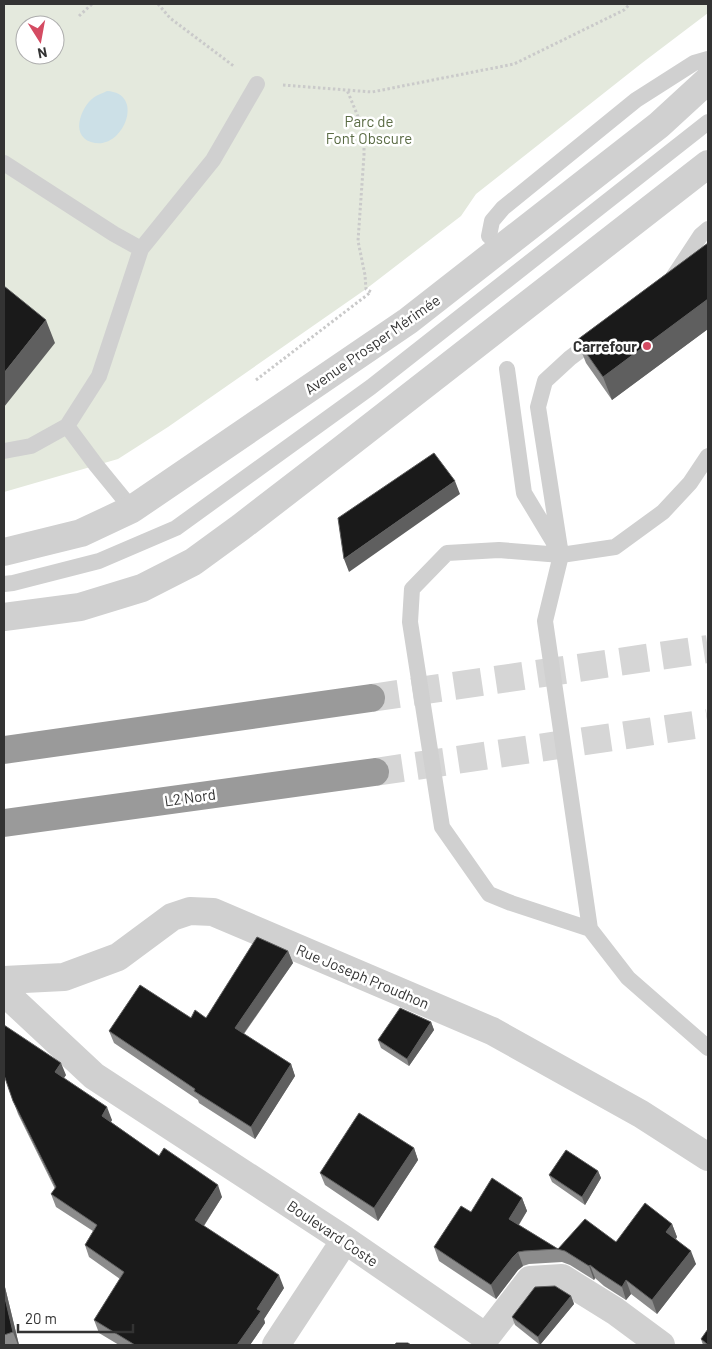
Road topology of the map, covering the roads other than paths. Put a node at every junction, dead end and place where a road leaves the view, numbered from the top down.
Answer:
1 (708, 59) edge
2 (708, 80) edge
3 (257, 84) road end
4 (708, 122) edge
5 (4, 163) edge
6 (708, 164) edge
7 (708, 229) edge
8 (489, 236) dead end
9 (141, 249) junction
10 (661, 290) edge
11 (608, 330) edge
12 (507, 369) dead end
13 (67, 426) junction
14 (4, 451) edge
15 (708, 456) edge
16 (132, 509) junction
17 (4, 552) edge
18 (561, 554) junction
19 (4, 584) edge
20 (4, 617) edge
21 (371, 698) tunnel mouth
22 (4, 750) edge
23 (376, 772) tunnel mouth
24 (4, 823) edge
25 (590, 929) junction
26 (4, 980) edge
27 (4, 992) edge
28 (708, 1048) edge
29 (708, 1157) edge
30 (345, 1240) junction
31 (488, 1341) edge
32 (276, 1345) edge
33 (661, 1345) edge

1 - 8 lane
2 - 16 street, Avenue Prosper Mérimée
3 - 9 lane
4 - 19 lane
5 - 9 lane
6 - 20 street
7 - 10 lane
9 - 13 lane
11 - 18 lane
12 - 18 lane
13 - 14 lane
13 - 16 lane
15 - 18 lane
16 - 17 street, Avenue Prosper Mérimée
18 - 25 lane
18 - 25 lane
21 - 22 highway
23 - 24 highway, L2 Nord
25 - 28 lane
26 - 29 street, Rue Joseph Proudhon
27 - 30 street, Boulevard Coste
30 - 31 street, Boulevard Coste
30 - 32 street
31 - 33 street, Boulevard Coste

